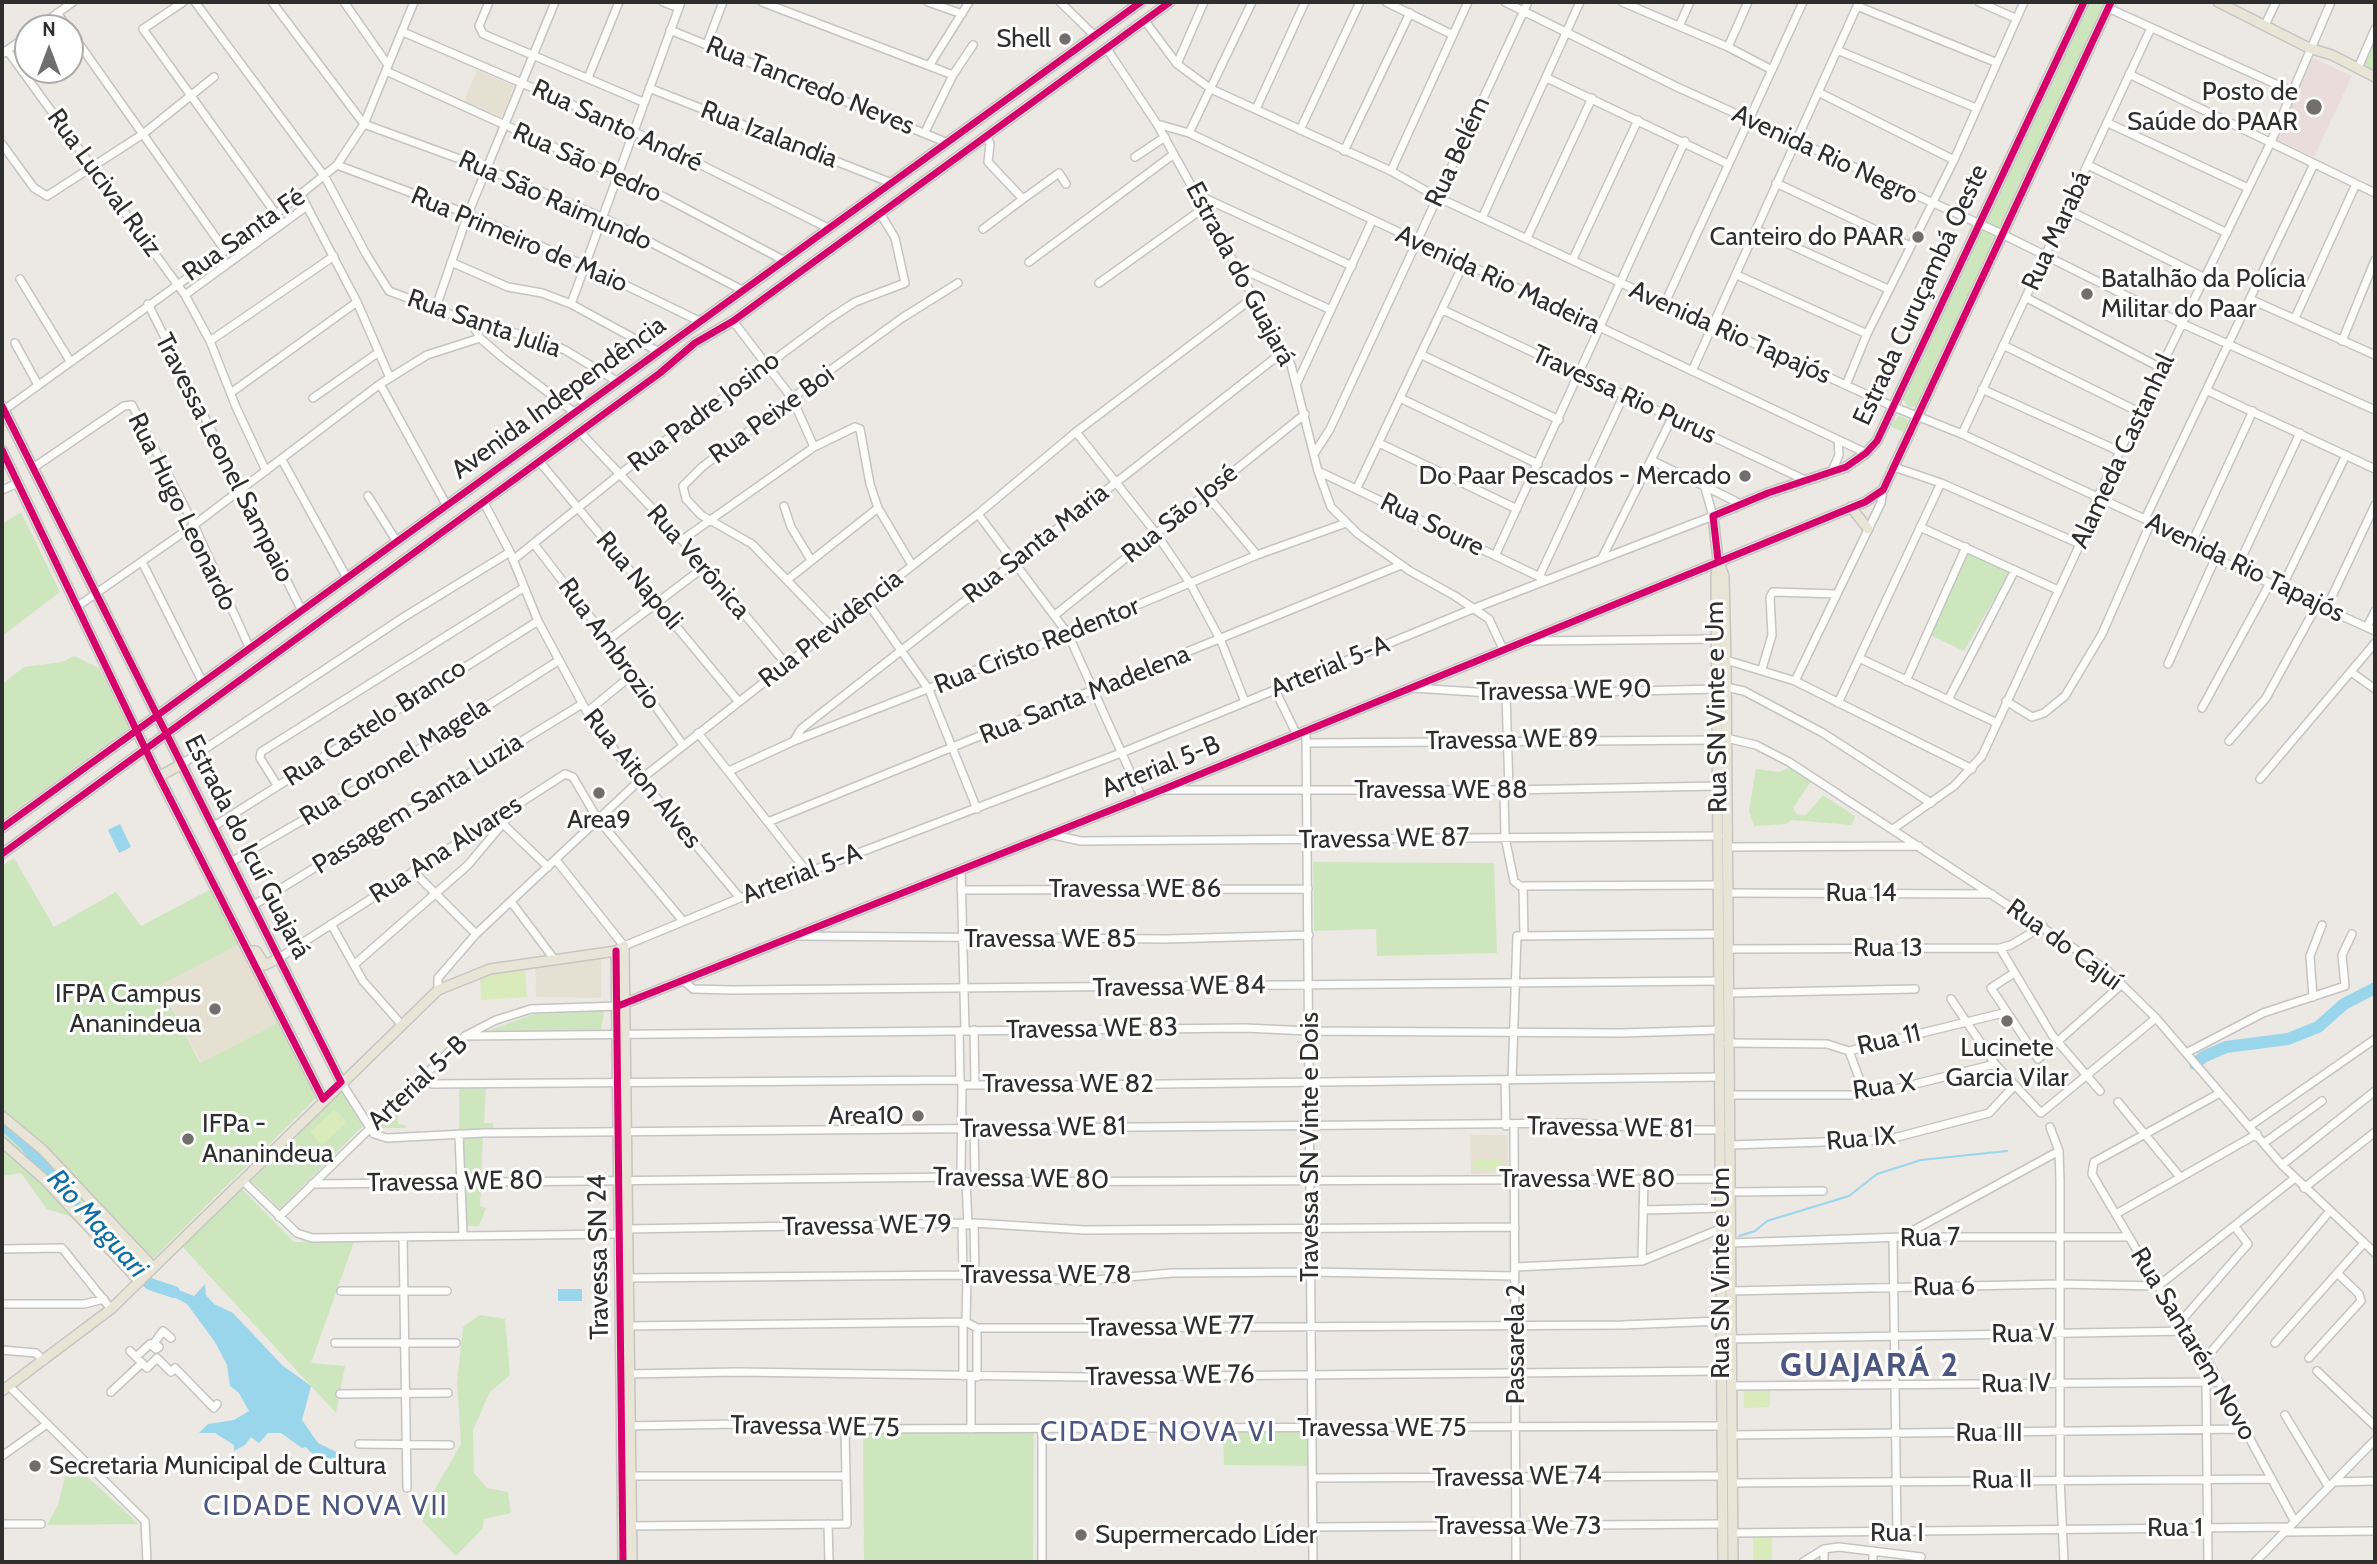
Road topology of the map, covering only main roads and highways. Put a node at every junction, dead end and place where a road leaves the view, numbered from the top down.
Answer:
1 (1141, 2) edge
2 (1170, 2) edge
3 (2084, 2) edge
4 (2218, 2) edge
5 (2110, 5) edge
6 (2375, 77) edge
7 (926, 159) junction
8 (936, 173) junction
9 (3, 408) edge
10 (2, 450) edge
11 (1851, 507) junction
12 (1868, 529) road end
13 (1718, 560) junction
14 (270, 635) junction
15 (279, 651) junction
16 (1722, 671) junction
17 (158, 716) junction
18 (137, 731) junction
19 (167, 734) junction
20 (1722, 739) junction
21 (147, 750) junction
22 (182, 764) junction
23 (160, 776) junction
24 (26, 811) junction
25 (2, 828) edge
26 (30, 833) junction
27 (2, 854) edge
28 (1723, 864) junction
29 (620, 948) joint
30 (248, 951) junction
31 (1725, 954) junction
32 (279, 958) junction
33 (622, 1005) junction
34 (341, 1082) junction
35 (323, 1099) junction
36 (2, 1116) edge
37 (2, 1142) edge
38 (1727, 1152) junction
39 (1725, 1179) junction
40 (150, 1270) junction
41 (139, 1281) junction
42 (6, 1389) edge
43 (627, 1526) junction
44 (623, 1562) edge
45 (632, 1562) edge
46 (1723, 1562) edge
47 (1733, 1562) edge

1 - 7 main road, Avenida Independência
2 - 8 main road, Avenida Independência
3 - 13 main road, Estrada Curuçambá Oeste
4 - 6 main road
5 - 11 main road, Arterial 5-B
7 - 8 main road
7 - 14 main road, Avenida Independência
8 - 15 main road, Avenida Independência
9 - 17 main road, Estrada do Icuí Guajará
10 - 18 main road, Estrada do Icuí Guajará
11 - 12 main road
11 - 13 main road, Arterial 5-B
13 - 16 main road, Rua SN Vinte e Um
13 - 16 main road, Rua SN Vinte e Um
13 - 33 main road, Arterial 5-B
14 - 15 main road
14 - 17 main road, Avenida Independência
15 - 19 main road, Avenida Independência
16 - 20 main road, Rua SN Vinte e Um
17 - 18 main road, Avenida Independência
17 - 19 main road, Estrada do Icuí Guajará
18 - 21 main road, Estrada do Icuí Guajará
18 - 24 main road, Avenida Independência
19 - 21 main road, Avenida Independência
19 - 22 main road, Estrada do Icuí Guajará
20 - 28 main road, Rua SN Vinte e Um
20 - 28 main road, Rua SN Vinte e Um
21 - 23 main road, Estrada do Icuí Guajará
21 - 26 main road, Avenida Independência
22 - 23 main road
22 - 32 main road, Estrada do Icuí Guajará
23 - 30 main road, Estrada do Icuí Guajará
24 - 25 main road, Avenida Independência
24 - 26 main road
26 - 27 main road, Avenida Independência
28 - 31 main road, Rua SN Vinte e Um
28 - 31 main road, Rua SN Vinte e Um
29 - 33 main road, Travessa SN 24
29 - 34 main road, Arterial 5-A
30 - 32 main road
30 - 35 main road, Estrada do Icuí Guajará
31 - 38 main road, Rua SN Vinte e Um
31 - 38 main road, Rua SN Vinte e Um
32 - 34 main road, Estrada do Icuí Guajará
33 - 43 main road, Travessa SN 24
34 - 35 main road, Arterial 5-A
35 - 40 main road, Arterial 5-A
36 - 40 main road
37 - 41 main road
38 - 39 main road, Rua SN Vinte e Um
39 - 46 main road, Rua SN Vinte e Um
39 - 47 main road, Rua SN Vinte e Um
40 - 41 main road, Arterial 5-A
41 - 42 main road, Arterial 5-A
43 - 44 main road, Travessa SN 24
43 - 45 main road, Travessa SN 24

